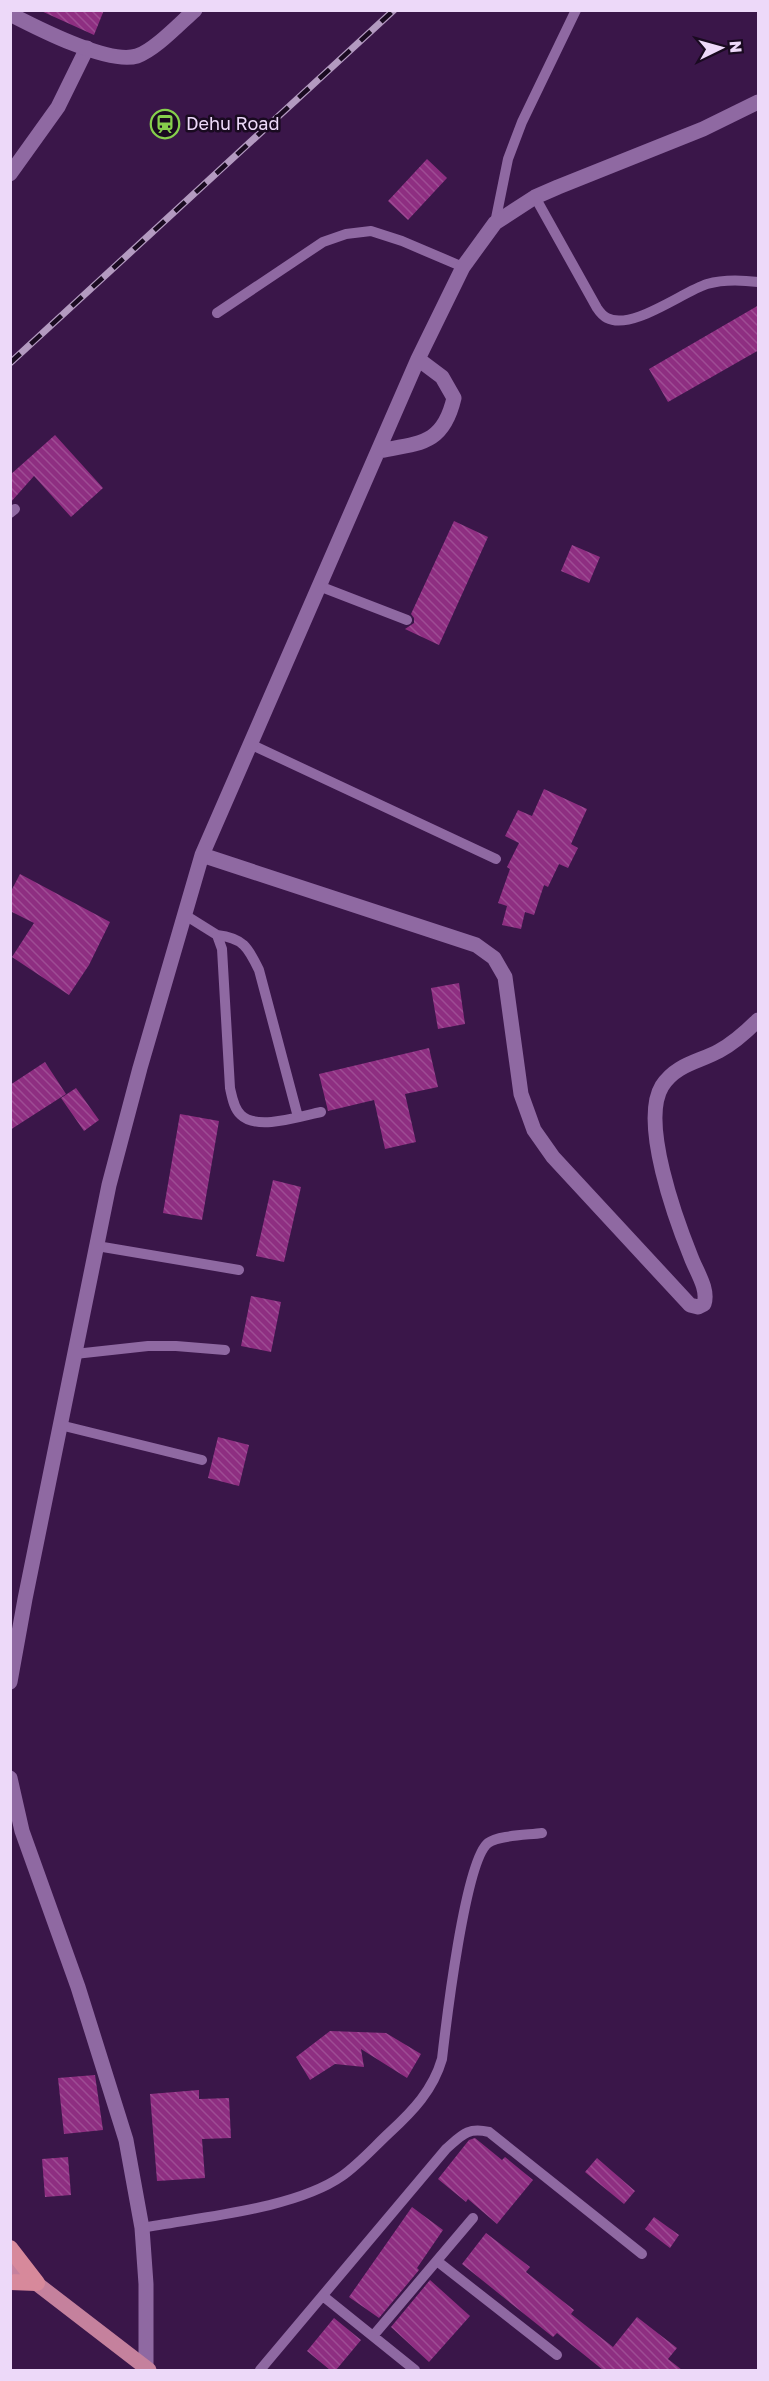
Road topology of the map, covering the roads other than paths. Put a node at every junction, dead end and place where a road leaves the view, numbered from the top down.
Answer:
1 (195, 10) edge
2 (576, 10) edge
3 (10, 14) edge
4 (87, 48) junction
5 (759, 102) edge
6 (10, 174) edge
7 (535, 197) junction
8 (495, 223) junction
9 (463, 267) junction
10 (759, 282) edge
11 (217, 313) dead end
12 (418, 359) junction
13 (378, 451) junction
14 (319, 586) junction
15 (407, 620) dead end
16 (250, 744) junction
17 (202, 855) junction
18 (496, 859) dead end
19 (185, 915) junction
20 (217, 935) junction
21 (759, 1020) edge
22 (321, 1112) dead end
23 (298, 1117) junction
24 (97, 1246) junction
25 (239, 1270) dead end
26 (225, 1350) dead end
27 (75, 1354) junction
28 (60, 1425) junction
29 (202, 1460) dead end
30 (10, 1682) edge
31 (10, 1778) edge
32 (542, 1833) dead end
33 (473, 2218) dead end
34 (142, 2228) junction
35 (10, 2248) edge
36 (642, 2254) dead end
37 (437, 2261) junction
38 (10, 2263) edge
39 (10, 2282) edge
40 (37, 2283) junction
41 (323, 2296) junction
42 (373, 2336) junction
43 (557, 2355) dead end
44 (148, 2369) edge
45 (260, 2370) edge
46 (415, 2370) edge

1 - 4 street
2 - 8 lane
3 - 4 street
4 - 6 street
5 - 7 street
7 - 8 street
7 - 10 lane
8 - 9 street
9 - 11 lane
9 - 12 street
12 - 13 street
12 - 13 street
13 - 14 street
14 - 15 lane
14 - 16 street
16 - 17 street
16 - 18 lane
17 - 19 street
17 - 21 street
19 - 20 lane
19 - 24 street
20 - 23 lane
20 - 23 lane
22 - 23 lane
24 - 25 lane
24 - 27 street
26 - 27 lane
27 - 28 street
28 - 29 lane
28 - 30 street
31 - 34 street
32 - 34 lane
33 - 37 lane
34 - 44 street
35 - 40 highway
36 - 41 lane
37 - 42 lane
37 - 43 lane
38 - 40 main road
39 - 40 highway
40 - 44 main road
41 - 42 lane
41 - 45 lane
42 - 46 lane

